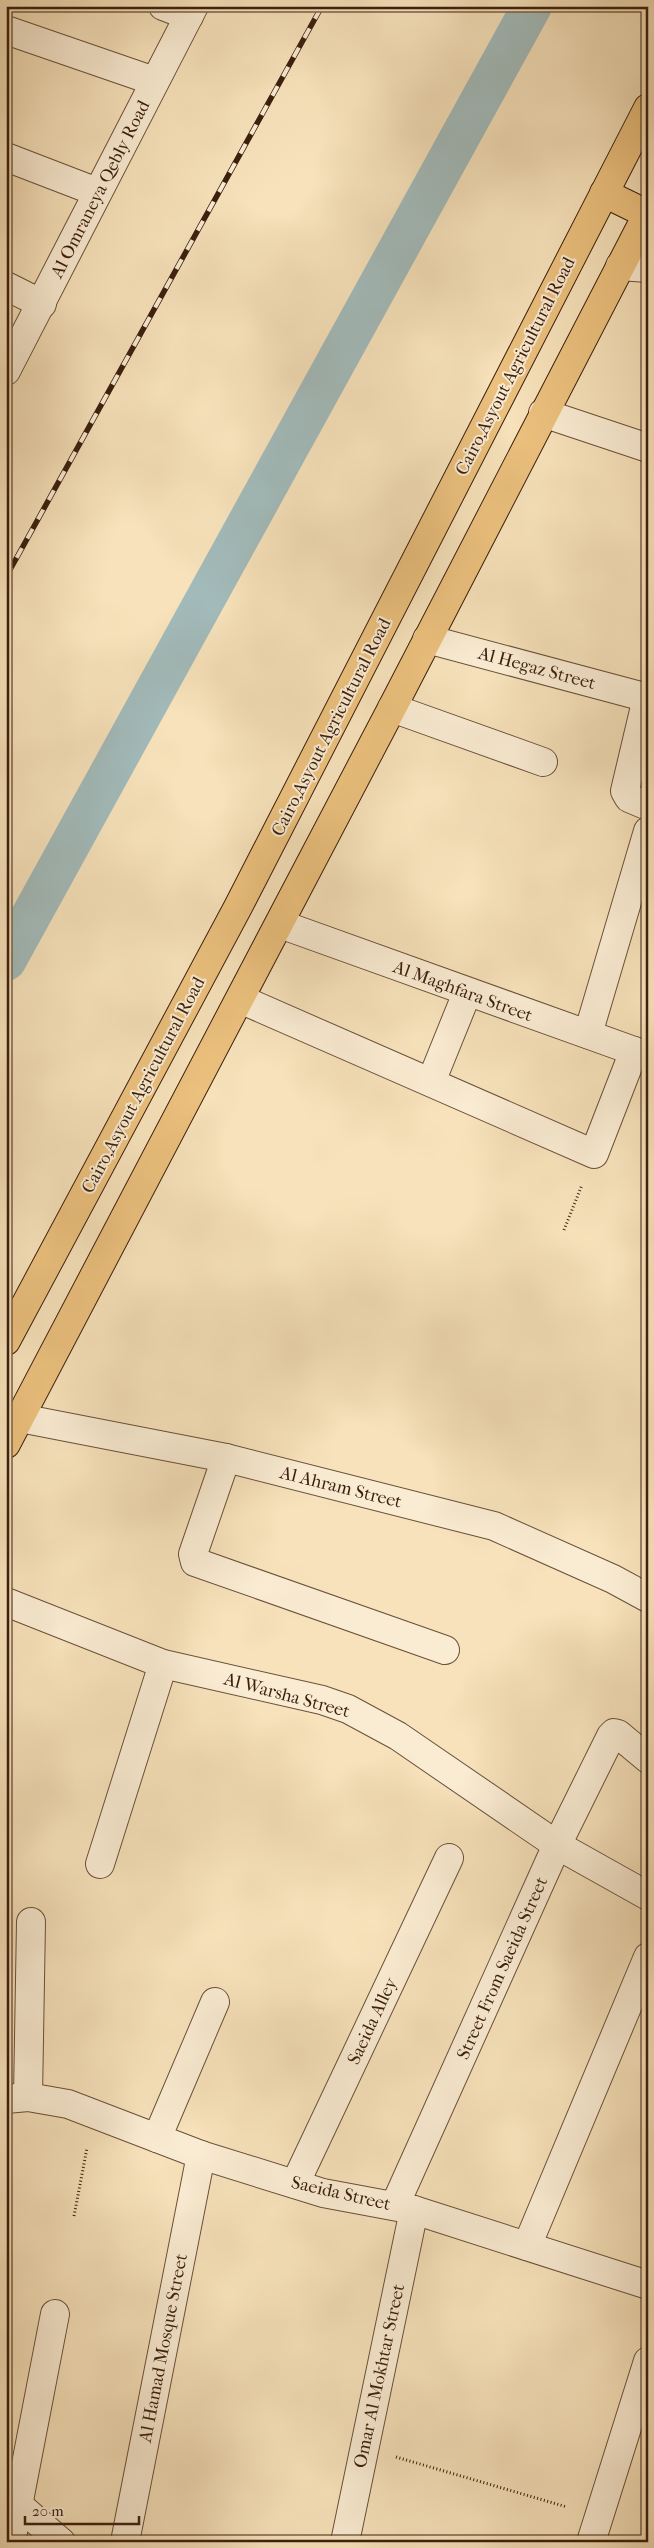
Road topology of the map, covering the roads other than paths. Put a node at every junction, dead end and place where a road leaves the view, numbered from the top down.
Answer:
1 (163, 6) edge
2 (191, 11) edge
3 (6, 30) edge
4 (154, 81) junction
5 (648, 108) edge
6 (6, 157) edge
7 (97, 192) junction
8 (604, 193) junction
9 (647, 214) edge
10 (620, 266) junction
11 (648, 268) edge
12 (6, 286) edge
13 (42, 304) junction
14 (6, 371) edge
15 (544, 413) junction
16 (648, 448) edge
17 (427, 639) junction
18 (647, 698) edge
19 (392, 708) junction
20 (543, 762) dead end
21 (637, 801) edge
22 (648, 832) edge
23 (280, 924) junction
24 (467, 993) junction
25 (240, 999) junction
26 (588, 1034) junction
27 (641, 1054) edge
28 (431, 1082) junction
29 (6, 1341) edge
30 (20, 1418) junction
31 (6, 1444) edge
32 (226, 1458) junction
33 (648, 1598) edge
34 (6, 1602) edge
35 (445, 1650) dead end
36 (163, 1664) junction
37 (644, 1746) edge
38 (557, 1845) junction
39 (449, 1858) dead end
40 (100, 1864) dead end
41 (648, 1896) edge
42 (31, 1922) dead end
43 (648, 1957) edge
44 (215, 2002) dead end
45 (17, 2098) edge
46 (157, 2138) junction
47 (201, 2155) junction
48 (295, 2184) junction
49 (404, 2208) junction
50 (527, 2246) junction
51 (648, 2285) edge
52 (55, 2314) dead end
53 (648, 2360) edge
54 (13, 2499) edge
55 (595, 2529) edge
56 (11, 2542) edge
57 (61, 2542) edge
58 (125, 2542) edge
59 (345, 2542) edge

1 - 2 street
2 - 4 street, Al Omraneya Qebly Road
3 - 4 street
4 - 7 street, Al Omraneya Qebly Road
5 - 8 highway, Cairo,Asyout Agricultural Road
6 - 7 street
7 - 13 street, Al Omraneya Qebly Road
8 - 9 highway
8 - 29 highway, Cairo,Asyout Agricultural Road
9 - 10 highway
10 - 11 street
10 - 15 highway
12 - 13 street
13 - 14 street, Al Omraneya Qebly Road
15 - 16 street
15 - 17 highway
17 - 18 street, Al Hegaz Street
17 - 19 highway
18 - 21 street
19 - 20 street
19 - 23 highway
22 - 26 street
23 - 24 street, Al Maghfara Street
23 - 25 highway
24 - 26 street, Al Maghfara Street
24 - 28 street
25 - 28 street
25 - 30 highway
26 - 27 street, Al Maghfara Street
27 - 28 street
30 - 31 highway
30 - 32 street, Al Ahram Street
32 - 33 street, Al Ahram Street
32 - 35 street
34 - 36 street, Al Warsha Street
36 - 38 street, Al Warsha Street
36 - 40 street
37 - 38 street, Street From Saeida Street
38 - 41 street, Al Warsha Street
38 - 49 street, Street From Saeida Street
39 - 48 street, Saeida Alley
42 - 45 street
43 - 50 street
44 - 46 street
45 - 46 street, Saeida Street
46 - 47 street, Saeida Street
47 - 48 street, Saeida Street
47 - 58 street, Al Hamad Mosque Street
48 - 49 street, Saeida Street
49 - 50 street, Saeida Street
49 - 59 street, Omar Al Mokhtar Street
50 - 51 street, Saeida Street
52 - 54 street
53 - 55 street
54 - 56 street
54 - 57 street

